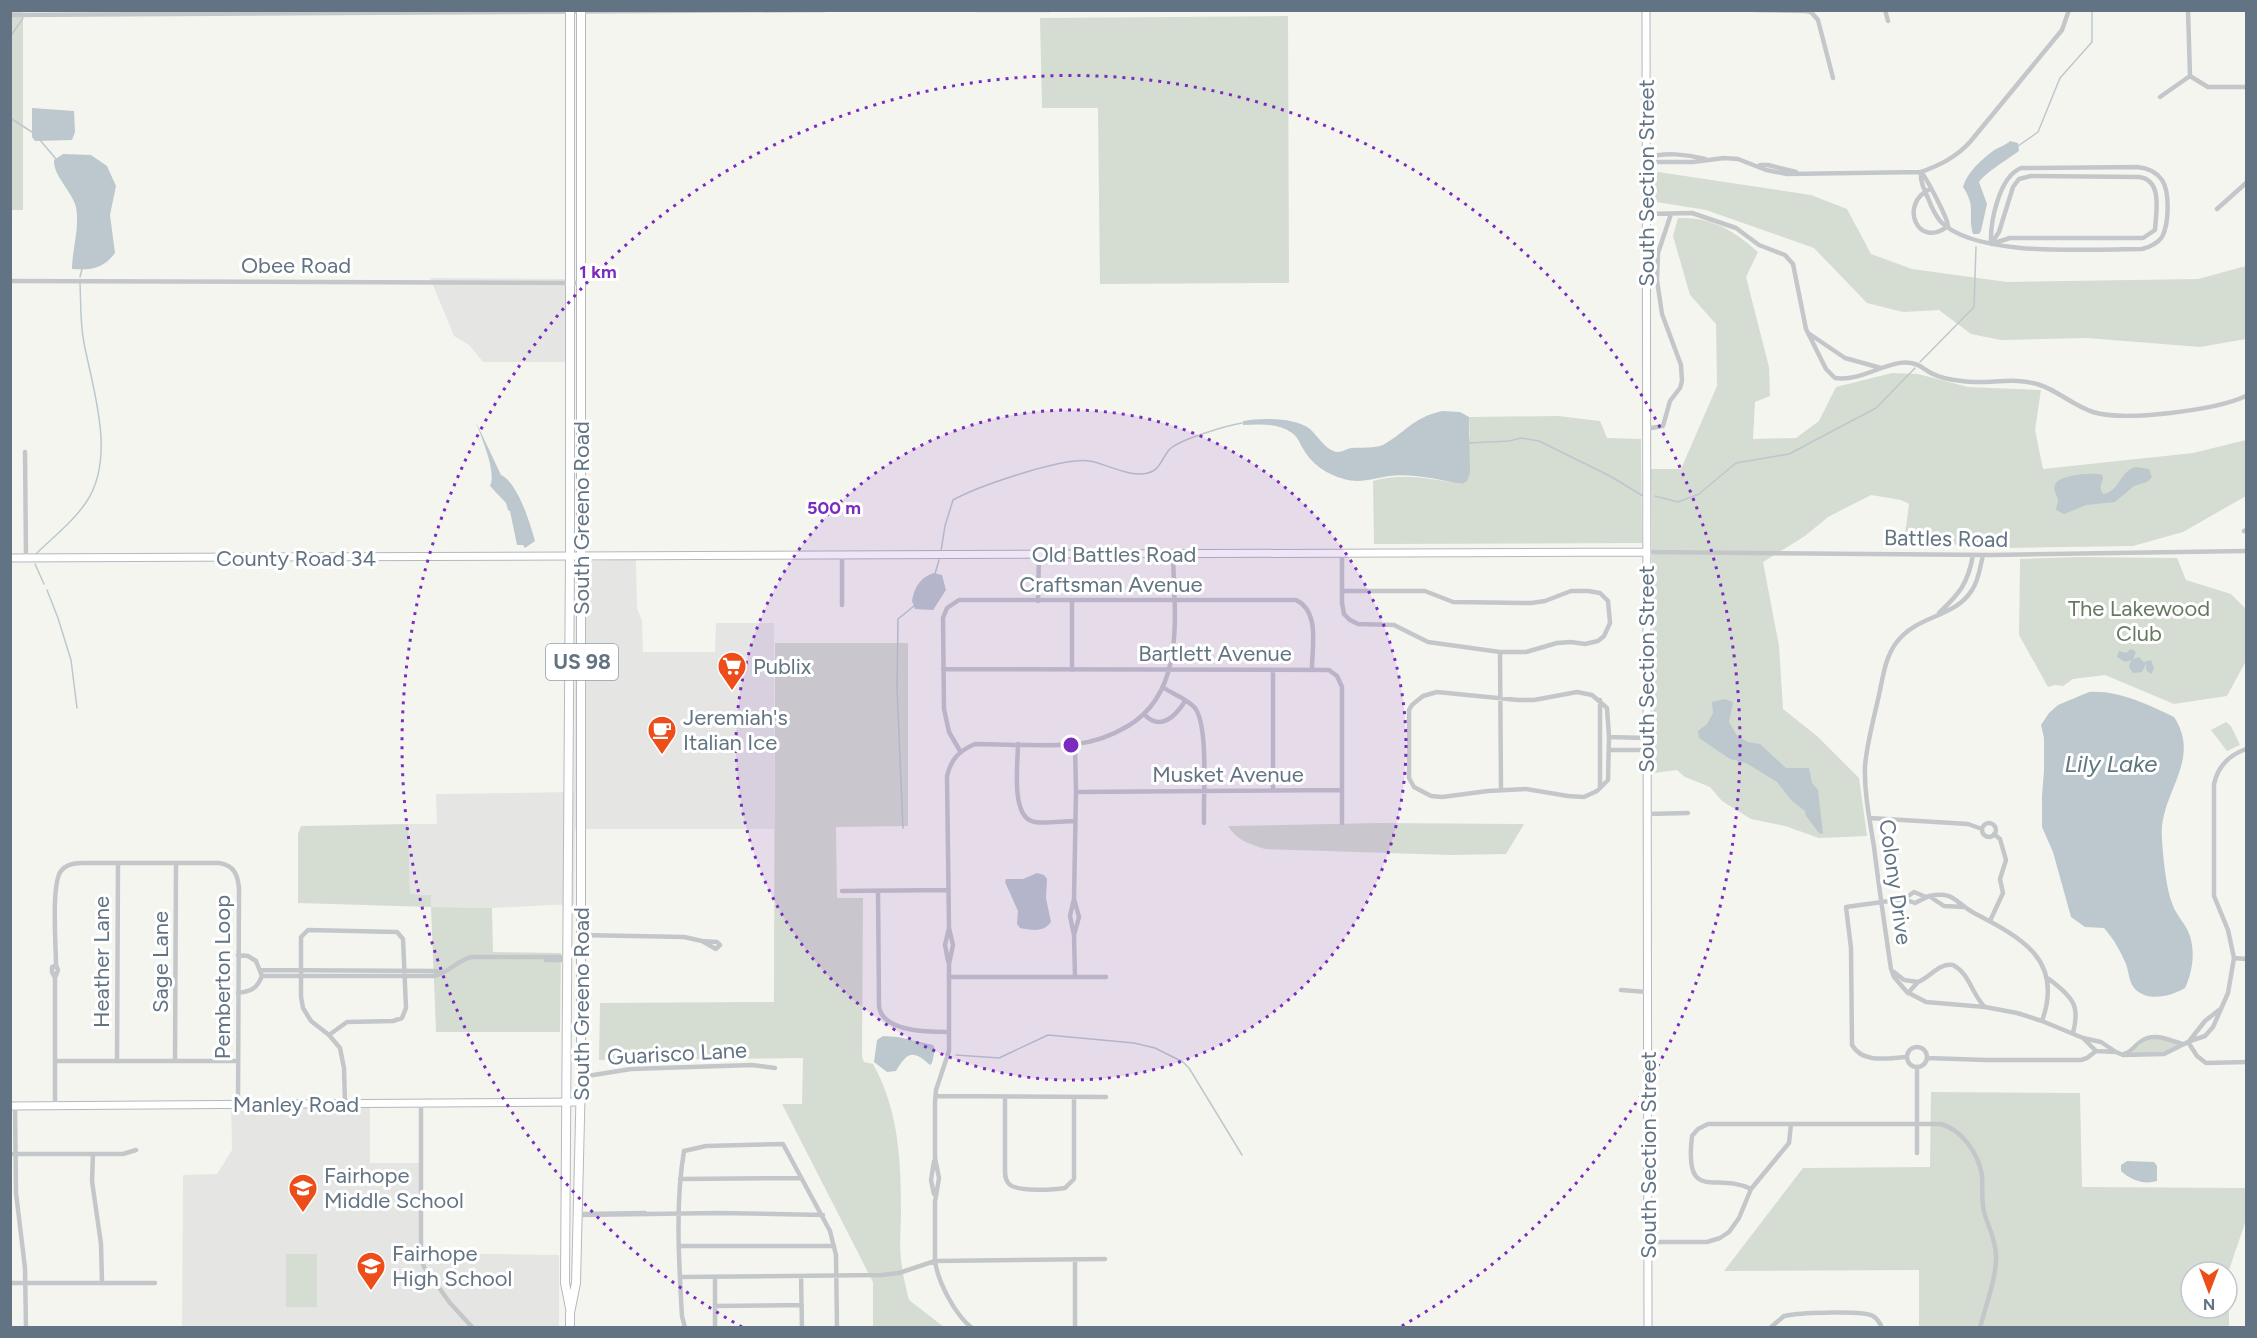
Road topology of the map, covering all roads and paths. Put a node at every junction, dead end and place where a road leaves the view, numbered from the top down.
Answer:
1 (825, 10) edge
2 (976, 10) edge
3 (1050, 10) edge
4 (1646, 10) edge
5 (1754, 10) edge
6 (1885, 10) edge
7 (2069, 10) edge
8 (2188, 10) edge
9 (570, 11) edge
10 (581, 11) edge
11 (1809, 11) edge
12 (10, 15) edge
13 (1888, 21) dead end
14 (2190, 76) junction
15 (1833, 78) dead end
16 (2247, 87) edge
17 (2160, 97) dead end
18 (1646, 158) junction
19 (2032, 167) junction
20 (2095, 168) junction
21 (1920, 172) junction
22 (2154, 172) junction
23 (2032, 176) junction
24 (2095, 177) junction
25 (2149, 180) junction
26 (2247, 183) edge
27 (1928, 190) junction
28 (1997, 206) junction
29 (2007, 207) junction
30 (2156, 208) junction
31 (2166, 209) junction
32 (2217, 209) dead end
33 (1646, 214) junction
34 (1671, 214) junction
35 (1948, 226) junction
36 (2155, 230) junction
37 (2164, 231) junction
38 (2052, 238) junction
39 (2097, 239) junction
40 (1991, 244) junction
41 (2052, 249) junction
42 (2097, 249) junction
43 (10, 281) edge
44 (570, 282) junction
45 (581, 283) junction
46 (1808, 333) junction
47 (1884, 368) junction
48 (2247, 396) edge
49 (1646, 429) junction
50 (25, 452) dead end
51 (2247, 550) edge
52 (1646, 552) junction
53 (1342, 553) junction
54 (1173, 554) junction
55 (842, 555) junction
56 (1039, 555) junction
57 (1972, 555) junction
58 (1983, 555) junction
59 (570, 557) junction
60 (10, 558) edge
61 (26, 558) junction
62 (582, 558) junction
63 (1342, 591) junction
64 (1038, 601) junction
65 (1072, 601) junction
66 (1174, 601) junction
67 (842, 605) dead end
68 (1937, 614) junction
69 (1500, 652) junction
70 (943, 669) junction
71 (1169, 669) junction
72 (1312, 669) junction
73 (1072, 670) junction
74 (1273, 670) junction
75 (1164, 688) junction
76 (1500, 699) junction
77 (1600, 700) junction
78 (1185, 701) junction
79 (1144, 714) junction
80 (1609, 737) junction
81 (1646, 738) junction
82 (1017, 744) junction
83 (1076, 744) junction
84 (1600, 747) junction
85 (1609, 748) junction
86 (2247, 749) edge
87 (1647, 750) junction
88 (960, 751) junction
89 (1600, 788) junction
90 (1273, 790) junction
91 (1342, 790) junction
92 (1501, 790) junction
93 (1203, 791) junction
94 (1076, 792) junction
95 (568, 810) junction
96 (581, 810) junction
97 (1688, 813) dead end
98 (1647, 814) junction
99 (1870, 818) junction
100 (1074, 821) junction
101 (1204, 823) dead end
102 (1342, 823) dead end
103 (1982, 829) junction
104 (1994, 834) junction
105 (118, 863) junction
106 (176, 863) junction
107 (842, 891) dead end
108 (878, 891) junction
109 (948, 891) junction
110 (1928, 896) junction
111 (1904, 899) junction
112 (1881, 902) junction
113 (1963, 907) junction
114 (1990, 921) junction
115 (581, 935) junction
116 (702, 941) dead end
117 (238, 955) junction
118 (2234, 958) junction
119 (568, 959) junction
120 (2247, 959) edge
121 (1892, 969) junction
122 (262, 973) junction
123 (301, 973) junction
124 (405, 974) junction
125 (949, 977) junction
126 (1075, 977) junction
127 (1106, 977) dead end
128 (2048, 979) junction
129 (1918, 982) junction
130 (1621, 990) dead end
131 (1647, 992) junction
132 (238, 993) junction
133 (1908, 993) junction
134 (1985, 1007) junction
135 (2219, 1010) junction
136 (2042, 1021) junction
137 (949, 1032) junction
138 (2073, 1033) junction
139 (329, 1035) junction
140 (2083, 1038) junction
141 (2187, 1042) junction
142 (2096, 1051) junction
143 (2116, 1052) junction
144 (2123, 1055) junction
145 (1907, 1057) junction
146 (1927, 1058) junction
147 (56, 1061) junction
148 (117, 1061) junction
149 (175, 1061) junction
150 (238, 1061) junction
151 (2247, 1062) edge
152 (1917, 1067) junction
153 (774, 1068) dead end
154 (582, 1077) junction
155 (936, 1096) junction
156 (1005, 1097) junction
157 (1074, 1097) junction
158 (1106, 1097) dead end
159 (567, 1102) junction
160 (581, 1102) junction
161 (345, 1103) junction
162 (421, 1103) junction
163 (238, 1104) junction
164 (13, 1106) edge
165 (55, 1106) junction
166 (1917, 1123) junction
167 (1791, 1124) junction
168 (679, 1144) dead end
169 (136, 1150) dead end
170 (684, 1151) junction
171 (1917, 1153) dead end
172 (13, 1154) edge
173 (93, 1154) junction
174 (801, 1178) junction
175 (680, 1179) junction
176 (1751, 1189) junction
177 (679, 1214) junction
178 (578, 1215) junction
179 (823, 1215) junction
180 (1648, 1242) junction
181 (680, 1246) junction
182 (834, 1246) junction
183 (1075, 1259) junction
184 (1105, 1259) dead end
185 (935, 1261) junction
186 (801, 1276) junction
187 (836, 1276) junction
188 (681, 1277) junction
189 (715, 1277) junction
190 (102, 1282) junction
191 (10, 1283) edge
192 (26, 1283) junction
193 (155, 1283) dead end
194 (802, 1305) junction
195 (715, 1306) junction
196 (570, 1312) junction
197 (570, 1326) edge
198 (1773, 1326) edge
199 (26, 1328) edge
200 (473, 1328) edge
201 (685, 1328) edge
202 (715, 1328) edge
203 (802, 1328) edge
204 (837, 1328) edge
205 (972, 1328) edge
206 (1075, 1328) edge
207 (1648, 1328) edge
208 (1882, 1328) edge
209 (1980, 1328) edge

1 - 10 street
2 - 3 street
4 - 18 street, South Section Street
5 - 11 street
6 - 13 street
7 - 21 street
8 - 14 street
9 - 10 street
9 - 12 street
9 - 44 main road, South Greeno Road / US 98
10 - 45 main road, South Greeno Road / US 98
11 - 15 street
14 - 16 street
14 - 17 street
18 - 21 street
18 - 33 street, South Section Street
19 - 20 street
19 - 23 street
19 - 28 street
20 - 22 street
20 - 24 street
21 - 27 street
22 - 25 street
22 - 31 street
23 - 24 street
23 - 29 street
24 - 25 street
25 - 30 street
26 - 32 street
27 - 35 street
27 - 35 street
28 - 29 street
28 - 40 street
29 - 40 street
30 - 31 street
30 - 36 street
31 - 37 street
33 - 34 street
33 - 49 street, South Section Street
34 - 46 street
34 - 49 street
35 - 40 street
36 - 37 street
36 - 39 street
37 - 42 street
38 - 39 street
38 - 40 street
38 - 41 street
39 - 42 street
40 - 41 street
41 - 42 street
43 - 44 street, Obee Road
44 - 45 street, Obee Road
44 - 59 main road, South Greeno Road / US 98
45 - 62 main road, South Greeno Road / US 98
46 - 47 street
46 - 47 street
47 - 48 street
49 - 52 street, South Section Street
50 - 61 street
51 - 58 street, Battles Road
52 - 53 street, Old Battles Road
52 - 57 street, Battles Road
52 - 81 street, South Section Street
53 - 54 street, Old Battles Road
53 - 63 street
54 - 56 street, Old Battles Road
54 - 66 street
55 - 56 street, Old Battles Road
55 - 62 street, Old Battles Road
55 - 67 street
56 - 64 street
57 - 58 street, Battles Road
57 - 68 street, Colony Drive
58 - 68 street, Colony Drive
59 - 61 street, County Road 34
59 - 62 street, County Road 34
59 - 95 main road, South Greeno Road / US 98
60 - 61 street, County Road 34
62 - 96 main road, South Greeno Road / US 98
63 - 69 street
63 - 69 street
64 - 65 street, Craftsman Avenue
64 - 70 street, Craftsman Avenue
65 - 66 street, Craftsman Avenue
65 - 73 street
66 - 71 street
66 - 72 street, Craftsman Avenue
68 - 99 street, Colony Drive
69 - 76 street
70 - 73 street, Bartlett Avenue
70 - 88 street, Craftsman Avenue
71 - 73 street, Bartlett Avenue
71 - 74 street, Bartlett Avenue
71 - 75 street
72 - 74 street, Bartlett Avenue
72 - 91 street, Bartlett Avenue
74 - 90 street
75 - 78 street
75 - 79 street
76 - 77 street
76 - 92 street
76 - 92 street
77 - 80 street
77 - 84 street
78 - 79 street
78 - 93 street
79 - 83 street
80 - 81 street
80 - 85 street
81 - 87 street, South Section Street
82 - 83 street
82 - 88 street
82 - 100 street
83 - 94 street
84 - 85 street
84 - 89 street
85 - 87 street
85 - 89 street
86 - 118 street
87 - 98 street, South Section Street
88 - 109 street
89 - 92 street
90 - 91 street, Musket Avenue
90 - 93 street, Musket Avenue
91 - 102 street, Bartlett Avenue
93 - 94 street, Musket Avenue
93 - 101 street
94 - 100 street
95 - 96 street
95 - 119 main road, South Greeno Road / US 98
96 - 115 main road, South Greeno Road / US 98
97 - 98 street
98 - 131 street, South Section Street
99 - 103 street
99 - 112 street, Colony Drive
100 - 126 street
103 - 104 street
103 - 104 street
104 - 114 street
105 - 106 street, Pemberton Loop
105 - 147 street, Pemberton Loop
105 - 148 street, Heather Lane
106 - 117 street, Pemberton Loop
106 - 149 street, Sage Lane
107 - 108 street
108 - 109 street
108 - 137 street
109 - 125 street
110 - 111 street
110 - 111 street
110 - 113 street
110 - 113 street
111 - 112 street
112 - 121 street, Colony Drive
112 - 145 street
113 - 114 street
114 - 128 street
115 - 116 street
115 - 154 main road, South Greeno Road / US 98
117 - 122 street
117 - 132 street, Pemberton Loop
118 - 120 street
118 - 135 street
119 - 124 street
119 - 159 main road, South Greeno Road / US 98
121 - 129 street
121 - 133 street, Colony Drive
122 - 123 street
122 - 132 street
123 - 124 street
123 - 124 street
123 - 139 street
124 - 139 street
125 - 126 street
125 - 137 street
126 - 127 street
128 - 136 street
128 - 138 street
129 - 133 street
129 - 134 street
130 - 131 street
131 - 180 street, South Section Street
132 - 150 street, Pemberton Loop
133 - 134 street
134 - 136 street
135 - 141 street
135 - 141 street
136 - 138 street
137 - 155 street
138 - 140 street
139 - 161 street
140 - 142 street
140 - 143 street
141 - 144 street
141 - 144 street
141 - 151 street
142 - 143 street
142 - 146 street
143 - 144 street
145 - 146 street
145 - 152 street
146 - 152 street
147 - 148 street
147 - 165 street, Pemberton Loop
148 - 149 street
149 - 150 street
150 - 163 street, Pemberton Loop
152 - 166 street
153 - 154 street, Guarisco Lane
154 - 160 main road, South Greeno Road / US 98
155 - 156 street
155 - 185 street
156 - 157 street
156 - 157 street
157 - 158 street
159 - 160 street, Manley Road
159 - 162 street, Manley Road
159 - 196 main road, South Greeno Road / US 98
160 - 178 main road, South Greeno Road / US 98
161 - 162 street, Manley Road
161 - 163 street, Manley Road
162 - 200 street
163 - 165 street, Manley Road
164 - 165 street, Manley Road
164 - 172 street
166 - 167 street
166 - 171 street
166 - 209 street
167 - 176 street
167 - 176 street
168 - 170 street
169 - 173 street
170 - 174 street
170 - 175 street
172 - 173 street
172 - 192 street
173 - 190 street
174 - 175 street
174 - 179 street
175 - 177 street
176 - 180 street
177 - 178 street
177 - 179 street
177 - 181 street
178 - 196 main road, South Greeno Road / US 98
179 - 182 street
180 - 207 street, South Section Street
181 - 182 street
181 - 188 street
182 - 187 street
183 - 184 street
183 - 185 street
183 - 206 street
185 - 187 street
185 - 205 street
186 - 187 street
186 - 189 street
186 - 194 street
187 - 204 street
188 - 189 street
188 - 201 street
189 - 195 street
190 - 192 street
190 - 193 street
191 - 192 street
192 - 199 street
194 - 195 street
194 - 203 street
195 - 202 street
196 - 197 main road, South Greeno Road / US 98
198 - 208 street

